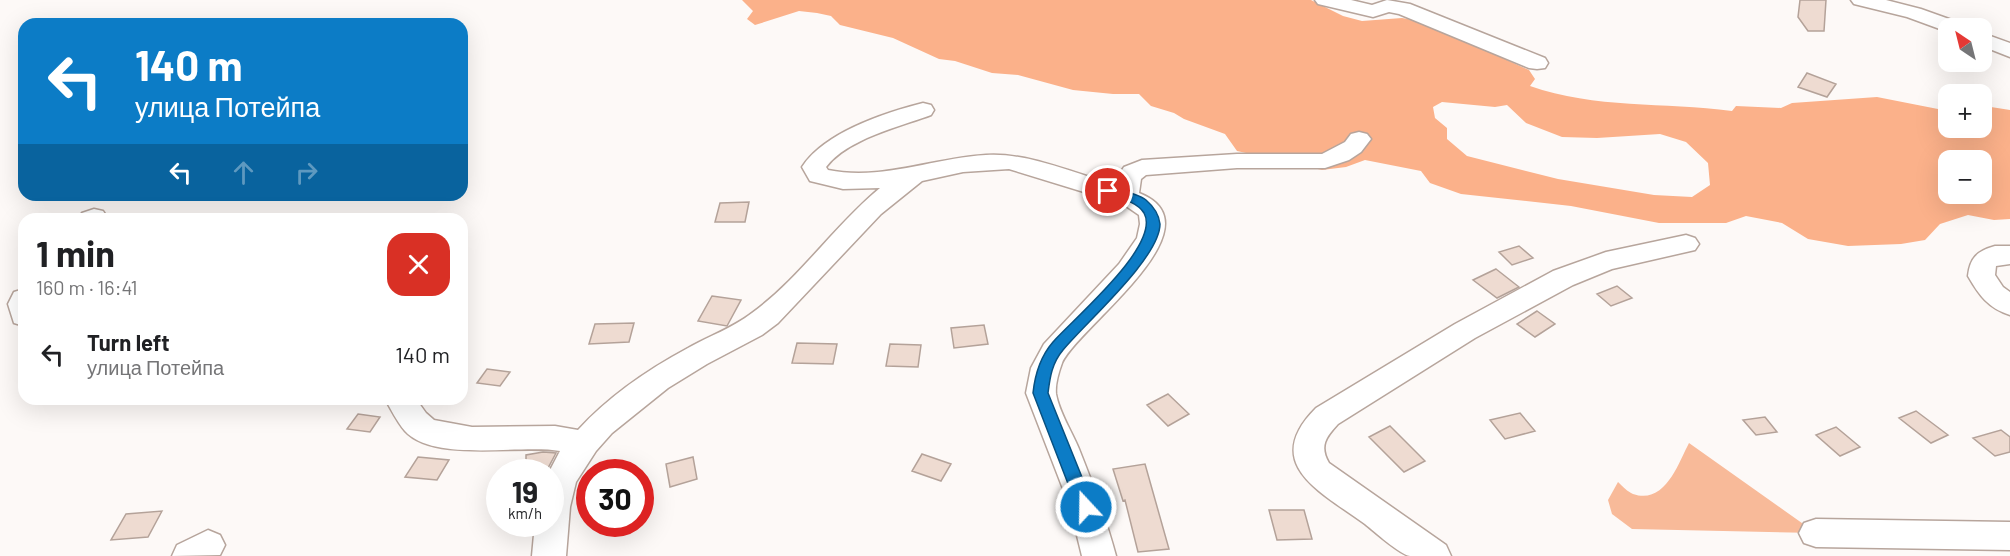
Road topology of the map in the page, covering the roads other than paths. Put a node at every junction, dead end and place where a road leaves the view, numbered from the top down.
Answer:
1 (1325, 0) edge
2 (1861, 0) edge
3 (1938, 22) edge
4 (1992, 43) edge
5 (2010, 51) edge
6 (1537, 63) dead end
7 (923, 110) dead end
8 (1359, 139) dead end
9 (916, 175) junction
10 (1127, 196) junction
11 (1686, 244) dead end
12 (2010, 255) edge
13 (2010, 305) edge
14 (404, 405) edge
15 (583, 443) junction
16 (1816, 532) dead end
17 (2010, 536) edge
18 (549, 556) edge
19 (1099, 556) edge
20 (1434, 556) edge

1 - 6 street
2 - 3 street
4 - 5 street
7 - 9 street
8 - 10 street
9 - 10 street
9 - 15 street
10 - 19 street
11 - 20 street
12 - 13 street
14 - 15 street
15 - 18 street
16 - 17 street

